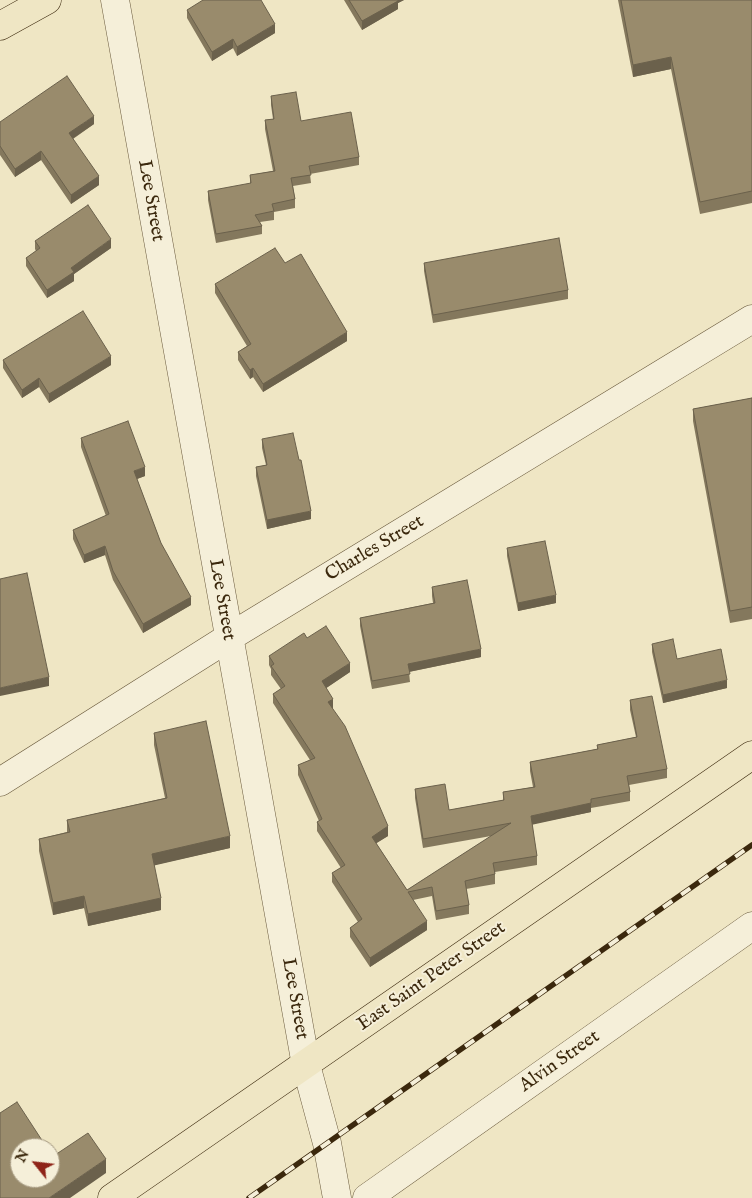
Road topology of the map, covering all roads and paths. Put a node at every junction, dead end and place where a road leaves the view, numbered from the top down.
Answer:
1 (47, 0) edge
2 (115, 0) edge
3 (0, 26) edge
4 (752, 319) edge
5 (228, 638) junction
6 (752, 755) edge
7 (0, 782) edge
8 (752, 926) edge
9 (306, 1065) junction
10 (112, 1198) edge
11 (337, 1198) edge
12 (367, 1198) edge

1 - 3 main road
2 - 5 street, Lee Street
4 - 5 street, Charles Street
5 - 7 street, Charles Street
5 - 9 street, Lee Street
6 - 9 main road, East Saint Peter Street
8 - 12 street, Alvin Street
9 - 10 main road, East Saint Peter Street
9 - 11 street, Lee Street

